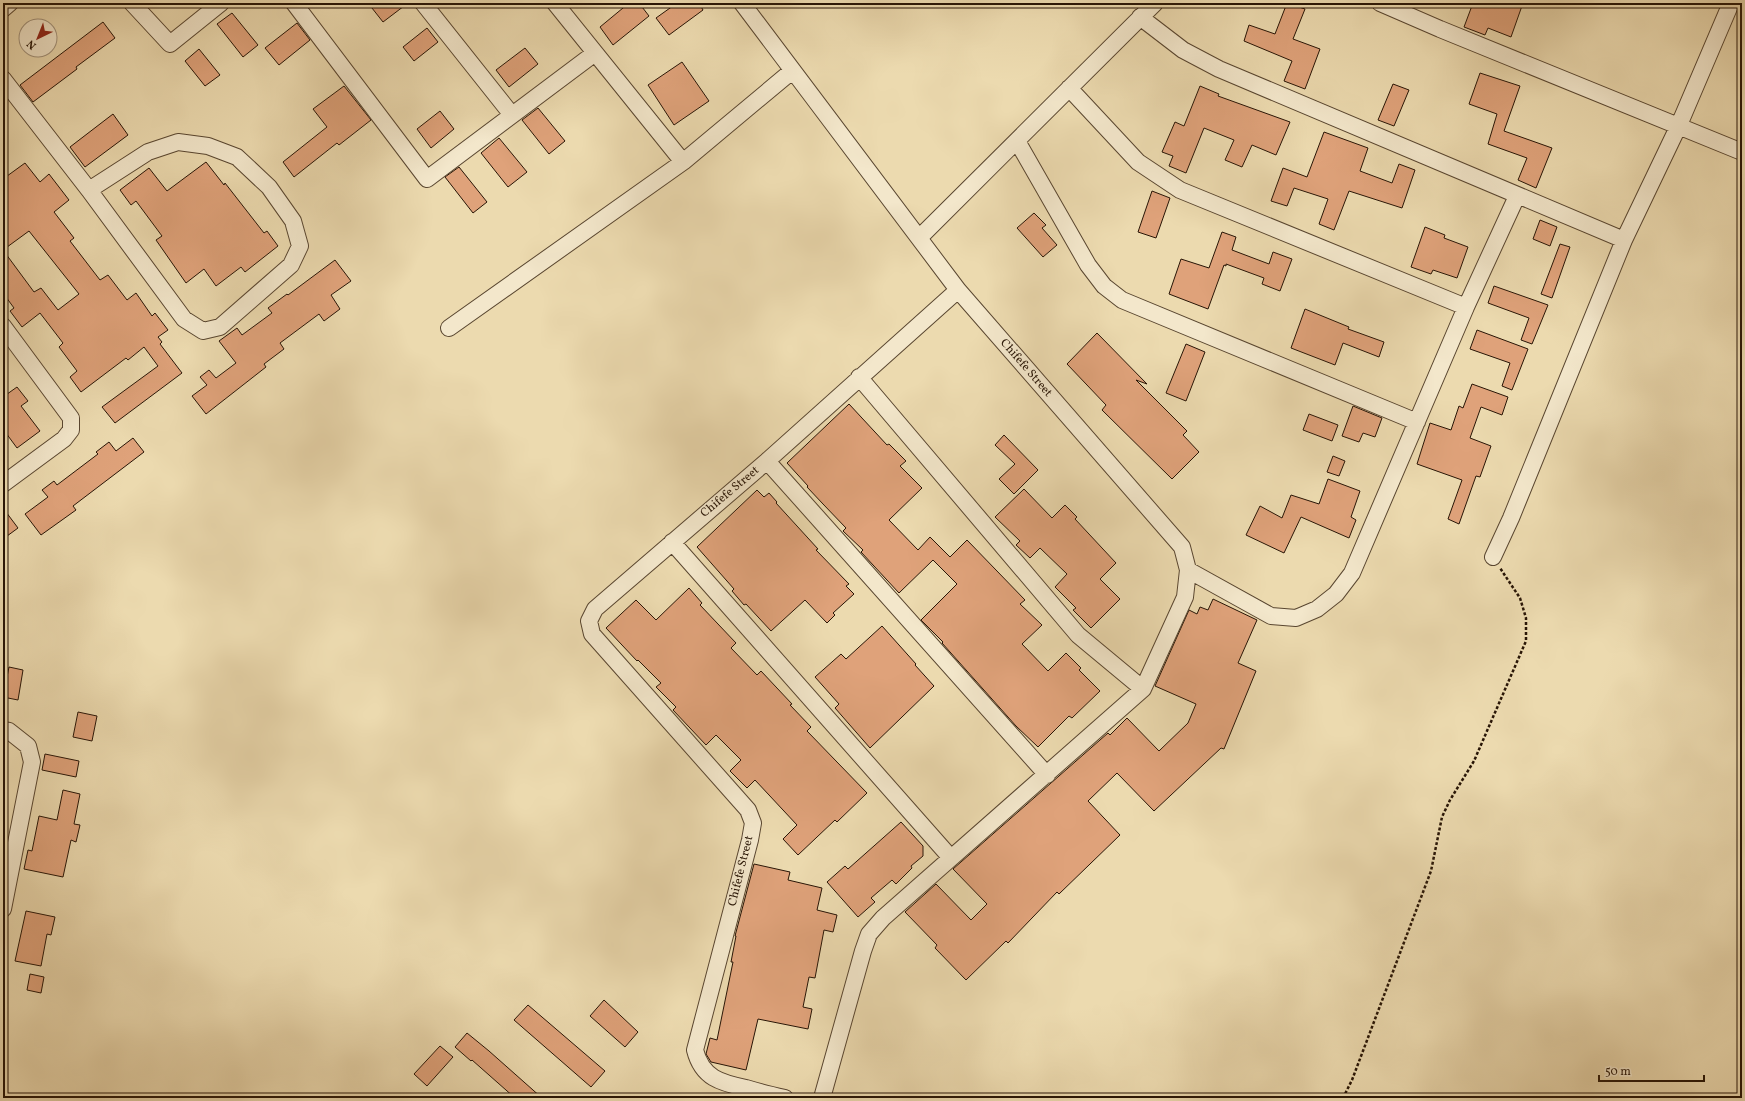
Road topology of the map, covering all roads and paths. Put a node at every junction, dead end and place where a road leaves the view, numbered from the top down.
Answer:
1 (10, 3) edge
2 (132, 3) edge
3 (221, 3) edge
4 (294, 3) edge
5 (423, 3) edge
6 (555, 3) edge
7 (742, 3) edge
8 (1155, 3) edge
9 (1380, 3) edge
10 (1726, 4) edge
11 (3, 9) edge
12 (1140, 17) junction
13 (595, 53) junction
14 (792, 71) junction
15 (3, 79) edge
16 (1069, 88) junction
17 (512, 115) junction
18 (1679, 125) junction
19 (1017, 141) junction
20 (1742, 152) edge
21 (682, 162) junction
22 (89, 190) junction
23 (1517, 196) junction
24 (919, 238) junction
25 (1624, 240) junction
26 (958, 290) junction
27 (1466, 307) junction
28 (3, 326) edge
29 (449, 328) dead end
30 (859, 378) junction
31 (1418, 422) junction
32 (767, 461) junction
33 (3, 484) edge
34 (672, 542) junction
35 (1493, 558) joint
36 (1188, 570) junction
37 (1143, 689) junction
38 (3, 730) edge
39 (1047, 775) junction
40 (951, 858) junction
41 (3, 909) edge
42 (786, 1098) edge
43 (822, 1098) edge
44 (1343, 1098) edge

1 - 11 street
2 - 3 street
4 - 17 street
5 - 17 street
6 - 13 street
7 - 14 street
8 - 12 street
9 - 18 street
10 - 18 street
12 - 16 street
12 - 23 street
13 - 17 street
13 - 21 street
14 - 21 street
14 - 24 street
15 - 22 street
16 - 19 street
16 - 27 street
18 - 20 street
18 - 25 street
19 - 24 street
19 - 31 street
21 - 29 street
22 - 22 street
23 - 25 street
23 - 27 street
24 - 26 street
25 - 35 street
26 - 30 street, Chifefe Street
26 - 36 street, Chifefe Street
27 - 31 street
28 - 33 street
30 - 32 street, Chifefe Street
30 - 37 street
31 - 36 street
32 - 34 street, Chifefe Street
32 - 39 street
34 - 40 street
34 - 42 street, Chifefe Street
35 - 44 path
36 - 37 street, Chifefe Street
37 - 39 street
38 - 41 street
39 - 40 street
40 - 43 street

